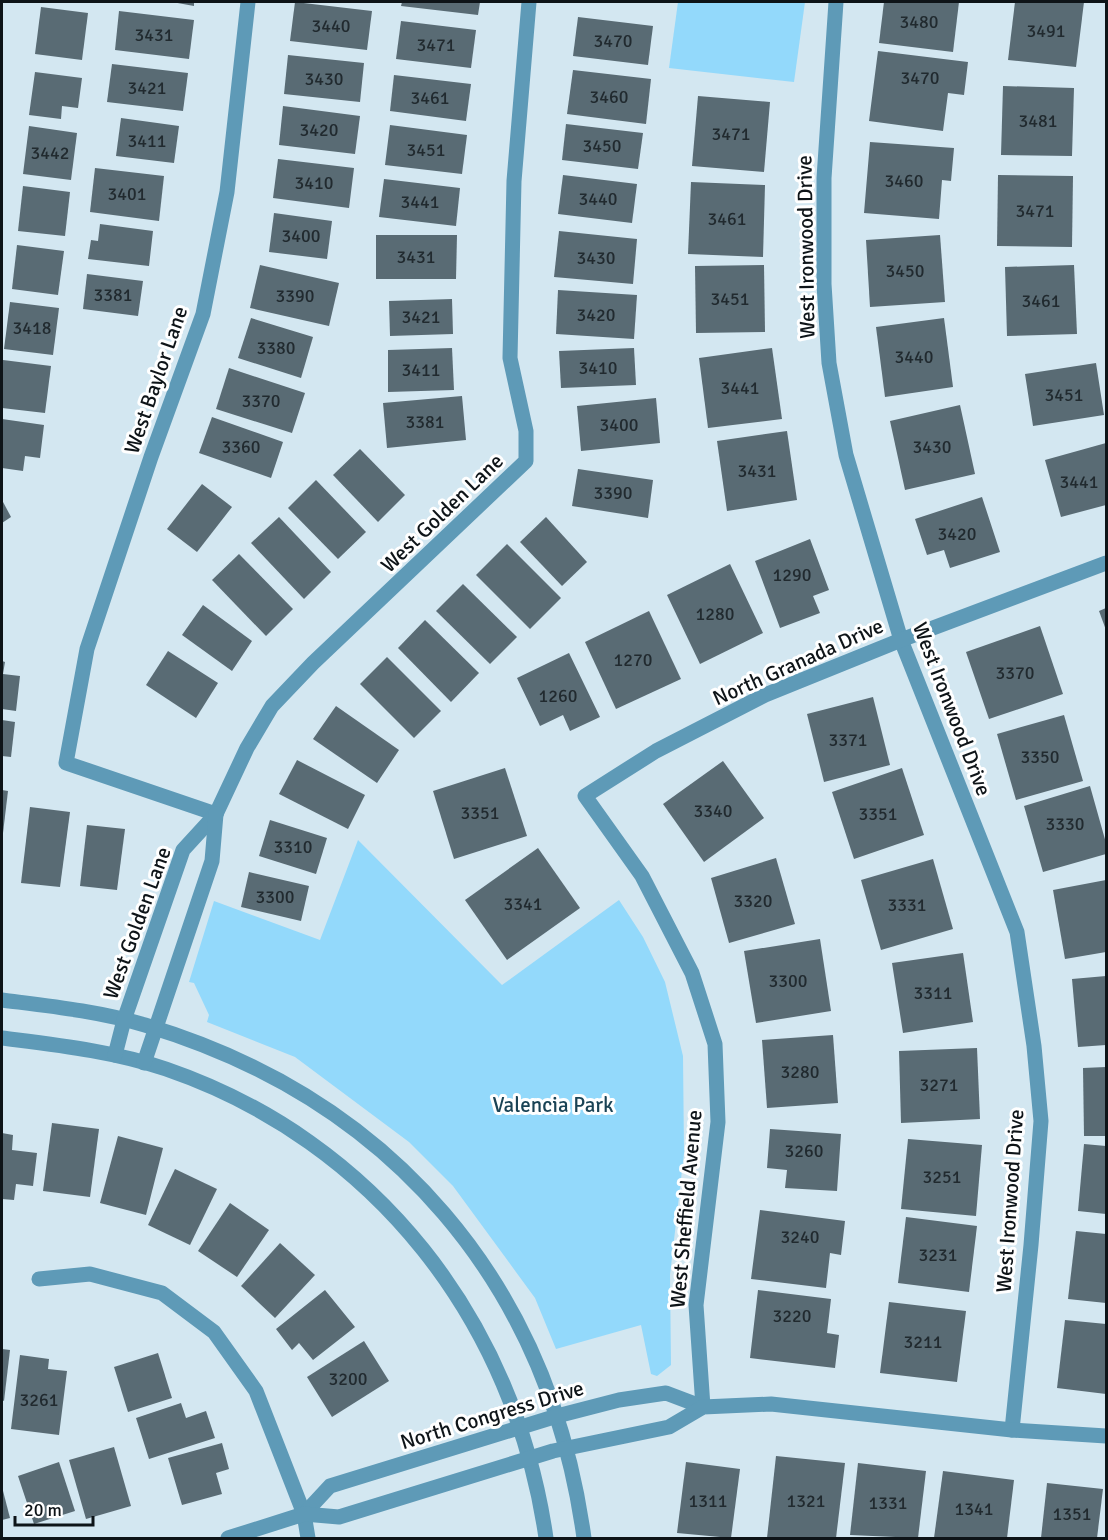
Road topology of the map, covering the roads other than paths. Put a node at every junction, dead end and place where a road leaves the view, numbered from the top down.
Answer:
1 (248, 2) edge
2 (528, 2) edge
3 (836, 2) edge
4 (1107, 563) edge
5 (901, 640) junction
6 (585, 796) joint
7 (216, 814) junction
8 (2, 1000) edge
9 (124, 1020) junction
10 (156, 1029) junction
11 (2, 1038) edge
12 (114, 1055) junction
13 (144, 1063) junction
14 (39, 1278) dead end
15 (703, 1407) junction
16 (557, 1416) junction
17 (520, 1427) junction
18 (1012, 1430) junction
19 (1107, 1436) edge
20 (567, 1447) junction
21 (529, 1459) junction
22 (303, 1514) junction
23 (228, 1539) edge
24 (308, 1539) edge
25 (546, 1539) edge
26 (584, 1539) edge

1 - 7 street, West Baylor Lane
2 - 7 street, West Golden Lane
3 - 5 street, West Ironwood Drive
4 - 5 street, North Granada Drive
5 - 6 street, North Granada Drive
5 - 18 street, West Ironwood Drive
6 - 15 street, West Sheffield Avenue
7 - 9 street, West Golden Lane
7 - 10 street, West Golden Lane
8 - 9 street
9 - 10 street
9 - 12 street, West Golden Lane
10 - 13 street, West Golden Lane
10 - 16 street
11 - 12 street
12 - 13 street
13 - 17 street
14 - 22 street
15 - 16 street, North Congress Drive
15 - 18 street, North Congress Drive
15 - 20 street, North Congress Drive
16 - 17 street, North Congress Drive
16 - 20 street
17 - 21 street
17 - 22 street, North Congress Drive
18 - 19 street, North Congress Drive
20 - 21 street, North Congress Drive
20 - 26 street
21 - 22 street, North Congress Drive
21 - 25 street
22 - 23 street, North Congress Drive
22 - 24 street

